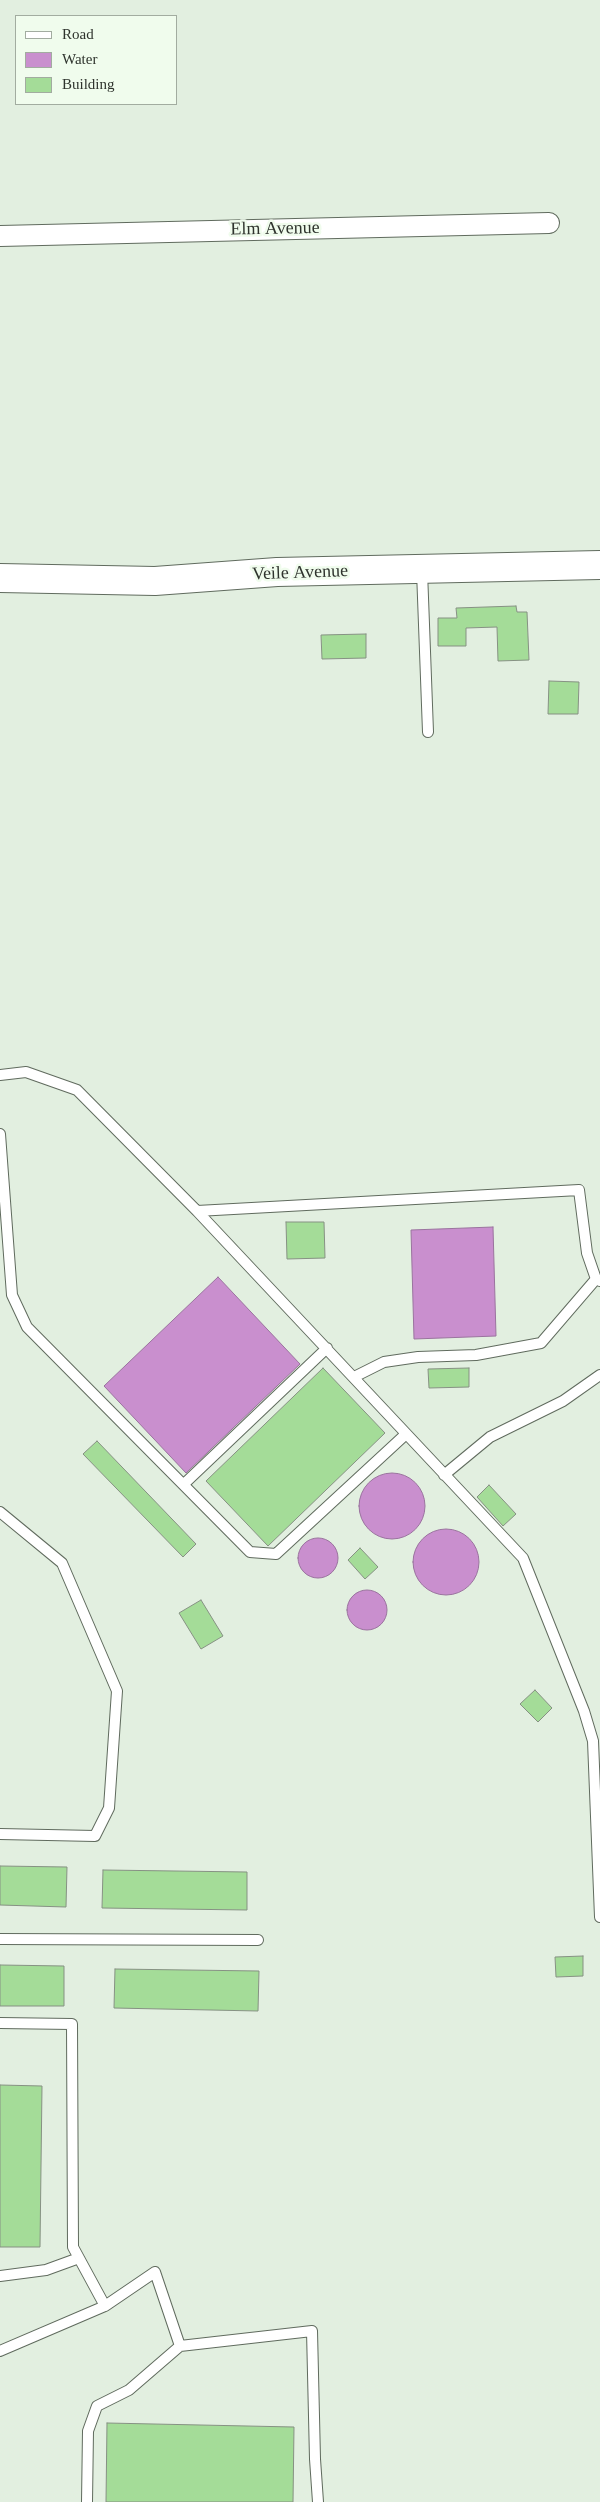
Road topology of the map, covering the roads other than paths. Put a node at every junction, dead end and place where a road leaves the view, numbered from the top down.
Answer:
1 (549, 222) dead end
2 (0, 236) edge
3 (600, 565) edge
4 (422, 569) junction
5 (0, 578) edge
6 (428, 732) dead end
7 (0, 1075) edge
8 (0, 1134) edge
9 (197, 1210) junction
10 (598, 1280) edge
11 (328, 1348) junction
12 (600, 1374) edge
13 (354, 1376) junction
14 (406, 1434) junction
15 (444, 1475) junction
16 (184, 1484) junction
17 (0, 1512) edge
18 (0, 1834) edge
19 (600, 1917) edge
20 (0, 1939) edge
21 (258, 1940) dead end
22 (0, 2023) edge
23 (79, 2258) junction
24 (0, 2276) edge
25 (105, 2306) junction
26 (180, 2346) junction
27 (0, 2352) edge
28 (87, 2502) edge
29 (318, 2502) edge

1 - 2 street, Elm Avenue
3 - 4 street, Veile Avenue
4 - 5 street, Veile Avenue
4 - 6 lane
7 - 9 lane
8 - 16 lane
9 - 10 lane
9 - 11 lane
10 - 13 lane
11 - 13 lane
11 - 16 lane
12 - 15 lane
13 - 14 lane
14 - 15 lane
14 - 16 lane
15 - 19 lane
17 - 18 lane
20 - 21 lane
22 - 23 lane
23 - 24 lane
23 - 25 lane
25 - 26 lane
25 - 27 lane
26 - 28 lane
26 - 29 lane

